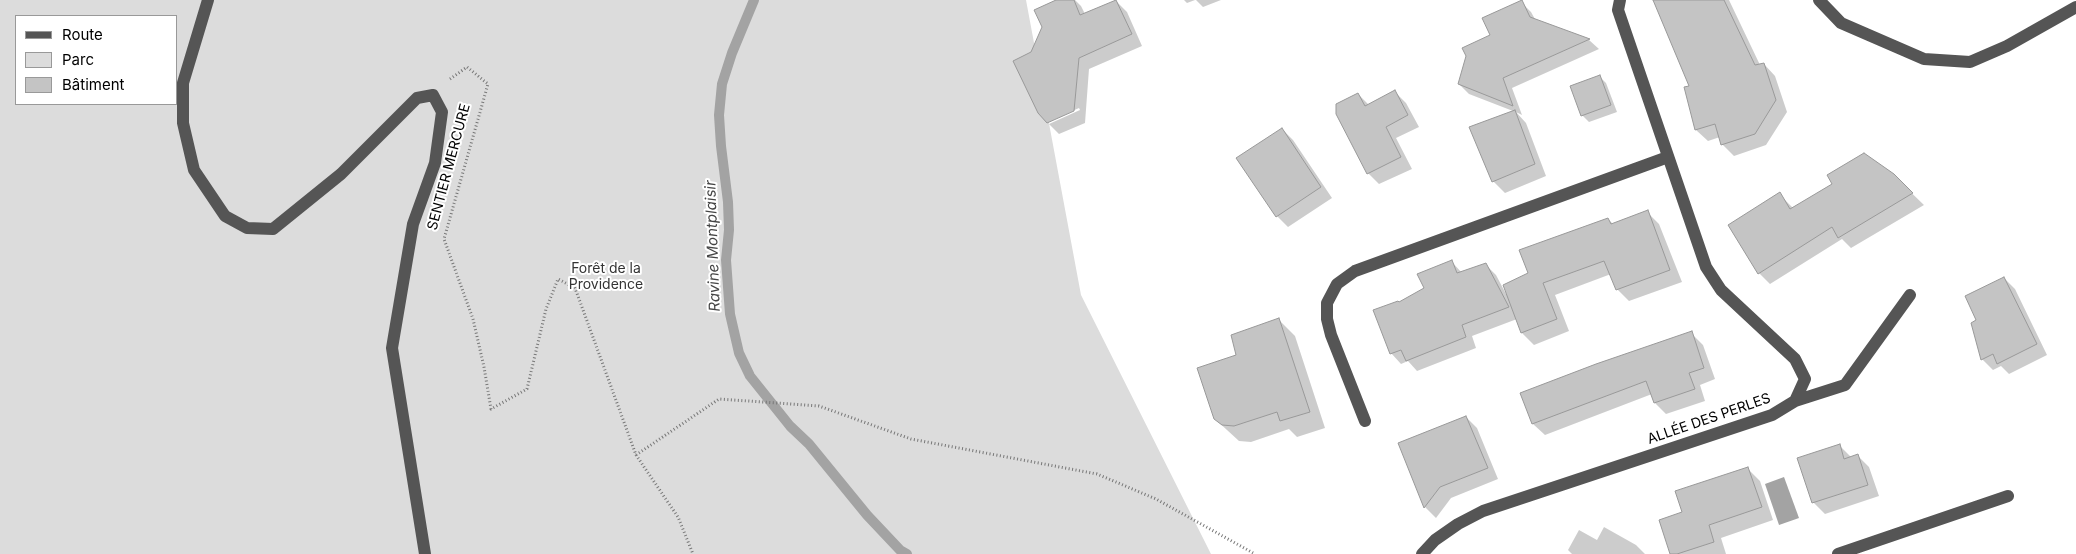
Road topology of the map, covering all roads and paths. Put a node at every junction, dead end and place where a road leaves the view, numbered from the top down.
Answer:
1 (208, 0) edge
2 (1620, 0) edge
3 (1819, 0) edge
4 (2076, 7) edge
5 (433, 95) junction
6 (1668, 157) junction
7 (1910, 295) dead end
8 (1796, 401) junction
9 (1365, 421) dead end
10 (636, 455) junction
11 (2008, 496) dead end
12 (425, 554) edge
13 (693, 554) edge
14 (1255, 554) edge
15 (1422, 554) edge
16 (1838, 554) edge

1 - 5 street
2 - 6 street
3 - 4 street
5 - 10 path, SENTIER MERCURE
5 - 12 street
6 - 8 street
6 - 9 street
7 - 8 street, ALLÉE DES PERLES
8 - 15 street, ALLÉE DES PERLES
10 - 13 path, SENTIER MERCURE
10 - 14 path
11 - 16 street

